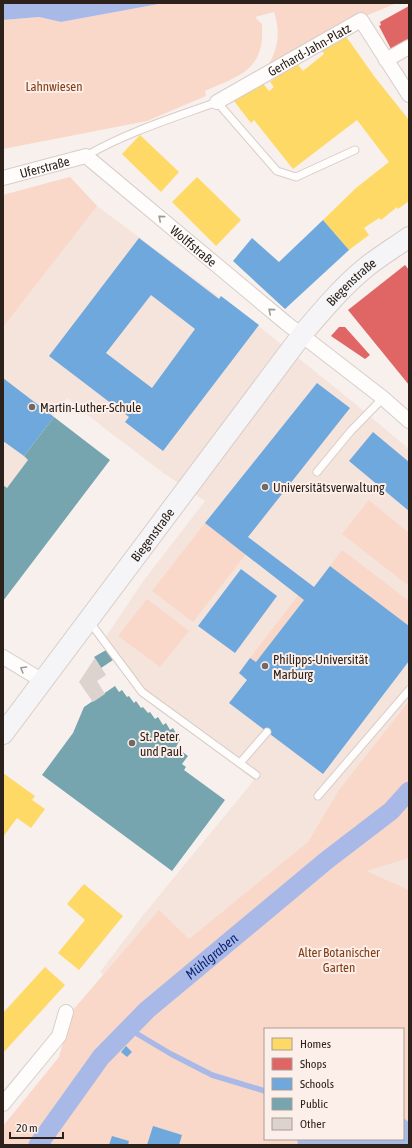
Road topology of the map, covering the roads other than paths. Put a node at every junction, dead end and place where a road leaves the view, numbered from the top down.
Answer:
1 (409, 47) edge
2 (386, 60) junction
3 (409, 95) edge
4 (217, 102) junction
5 (355, 150) dead end
6 (86, 156) junction
7 (3, 178) edge
8 (409, 237) edge
9 (301, 336) junction
10 (383, 398) junction
11 (409, 420) edge
12 (317, 472) dead end
13 (88, 620) junction
14 (3, 657) edge
15 (43, 681) junction
16 (409, 690) edge
17 (268, 732) dead end
18 (3, 734) edge
19 (240, 764) junction
20 (256, 775) dead end
21 (318, 796) dead end
22 (66, 1012) dead end
23 (3, 1104) edge

1 - 2 street
2 - 3 street, Gerhard-Jahn-Platz
2 - 4 street, Gerhard-Jahn-Platz
4 - 5 lane
4 - 6 lane
6 - 7 street, Uferstraße
9 -> 6 street, Wolffstraße
8 - 9 main road, Biegenstraße
9 - 10 street
9 - 13 main road, Biegenstraße
10 - 11 street
10 - 12 lane
13 - 15 main road, Biegenstraße
13 - 19 lane
15 -> 14 street
15 - 18 main road, Biegenstraße
16 - 21 lane
17 - 19 lane
19 - 20 lane
22 - 23 street

